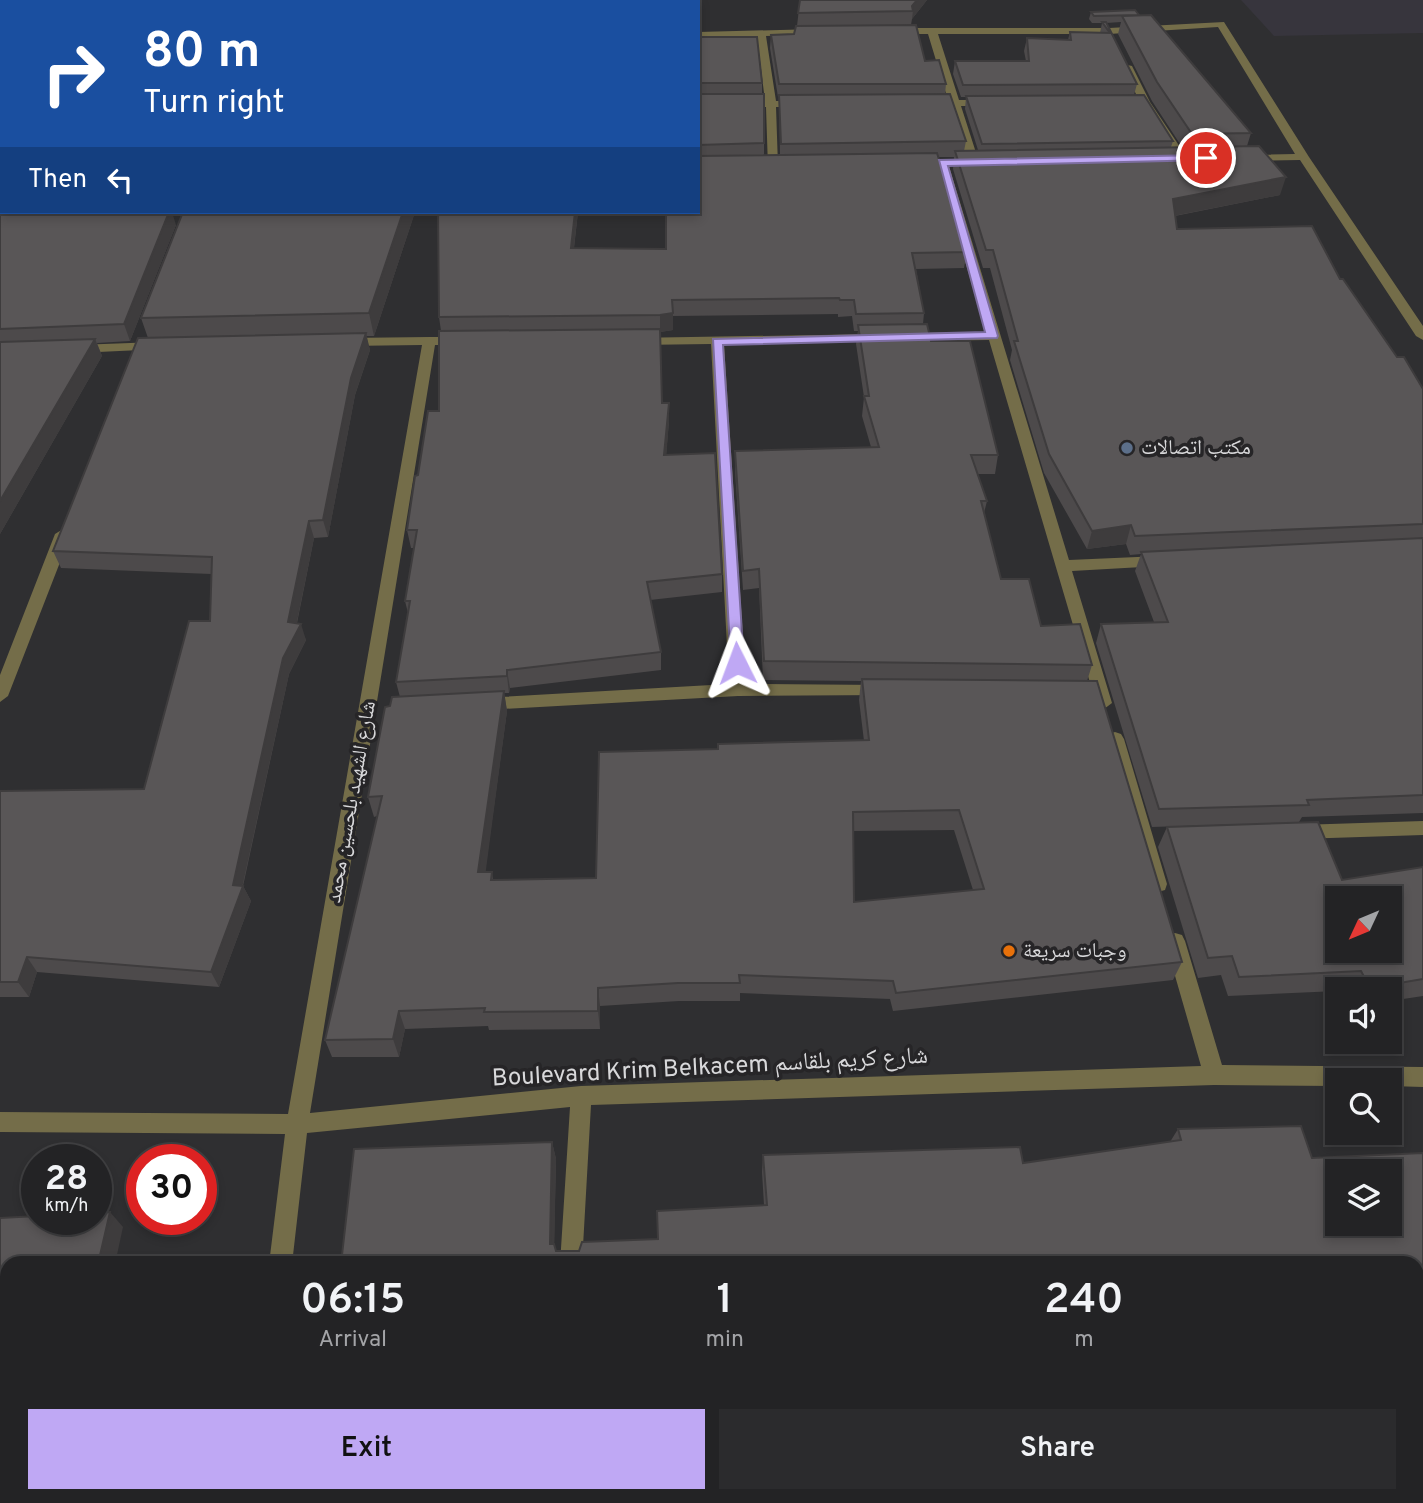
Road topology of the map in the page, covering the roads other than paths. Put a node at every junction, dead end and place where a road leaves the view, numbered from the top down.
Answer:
1 (932, 30) junction
2 (879, 31) edge
3 (1110, 31) junction
4 (827, 32) edge
5 (761, 33) junction
6 (700, 35) edge
7 (1115, 43) edge
8 (1121, 55) edge
9 (1131, 102) edge
10 (1145, 102) junction
11 (915, 103) edge
12 (955, 103) junction
13 (995, 103) edge
14 (700, 104) edge
15 (771, 104) junction
16 (811, 104) edge
17 (1303, 157) junction
18 (1195, 158) edge
19 (1236, 158) edge
20 (1168, 159) edge
21 (1181, 159) junction
22 (952, 162) junction
23 (986, 162) edge
24 (785, 166) edge
25 (992, 336) junction
26 (1423, 336) edge
27 (429, 341) junction
28 (470, 341) edge
29 (621, 341) edge
30 (717, 341) junction
31 (332, 343) edge
32 (178, 346) edge
33 (68, 350) edge
34 (71, 515) edge
35 (1173, 561) edge
36 (1062, 566) junction
37 (738, 690) junction
38 (906, 691) edge
39 (0, 696) edge
40 (464, 705) edge
41 (1423, 828) edge
42 (1284, 833) edge
43 (1164, 904) edge
44 (1172, 930) edge
45 (1214, 1075) junction
46 (1423, 1077) edge
47 (581, 1096) junction
48 (0, 1122) edge
49 (298, 1124) junction
50 (281, 1256) edge
51 (571, 1256) edge

1 - 2 street
1 - 3 street
1 - 12 street
3 - 7 street
3 - 17 street
4 - 5 street
5 - 6 street
5 - 15 street
8 - 10 street
9 - 10 street
10 - 21 street
11 - 12 street
12 - 13 street
12 - 22 street
14 - 15 street
15 - 16 street
15 - 24 street
17 - 19 street
17 - 26 street
18 - 21 street
20 - 21 street
22 - 23 street
22 - 25 street
25 - 30 street
25 - 36 street
27 - 28 street
27 - 31 street
27 - 49 street, شارع الشهيد بلحسين محمد
29 - 30 street
30 - 37 street
32 - 33 street
34 - 39 street
35 - 36 street
36 - 43 street
37 - 38 street
37 - 40 street
41 - 42 street
44 - 45 street
45 - 46 street, Boulevard Krim Belkacem شارع كريم بلقاسم
45 - 47 street, Boulevard Krim Belkacem شارع كريم بلقاسم
47 - 49 street, Boulevard Krim Belkacem شارع كريم بلقاسم
47 - 51 street
48 - 49 street, Boulevard Krim Belkacem شارع كريم بلقاسم
49 - 50 street, شارع الشهيد بلحسين محمد

